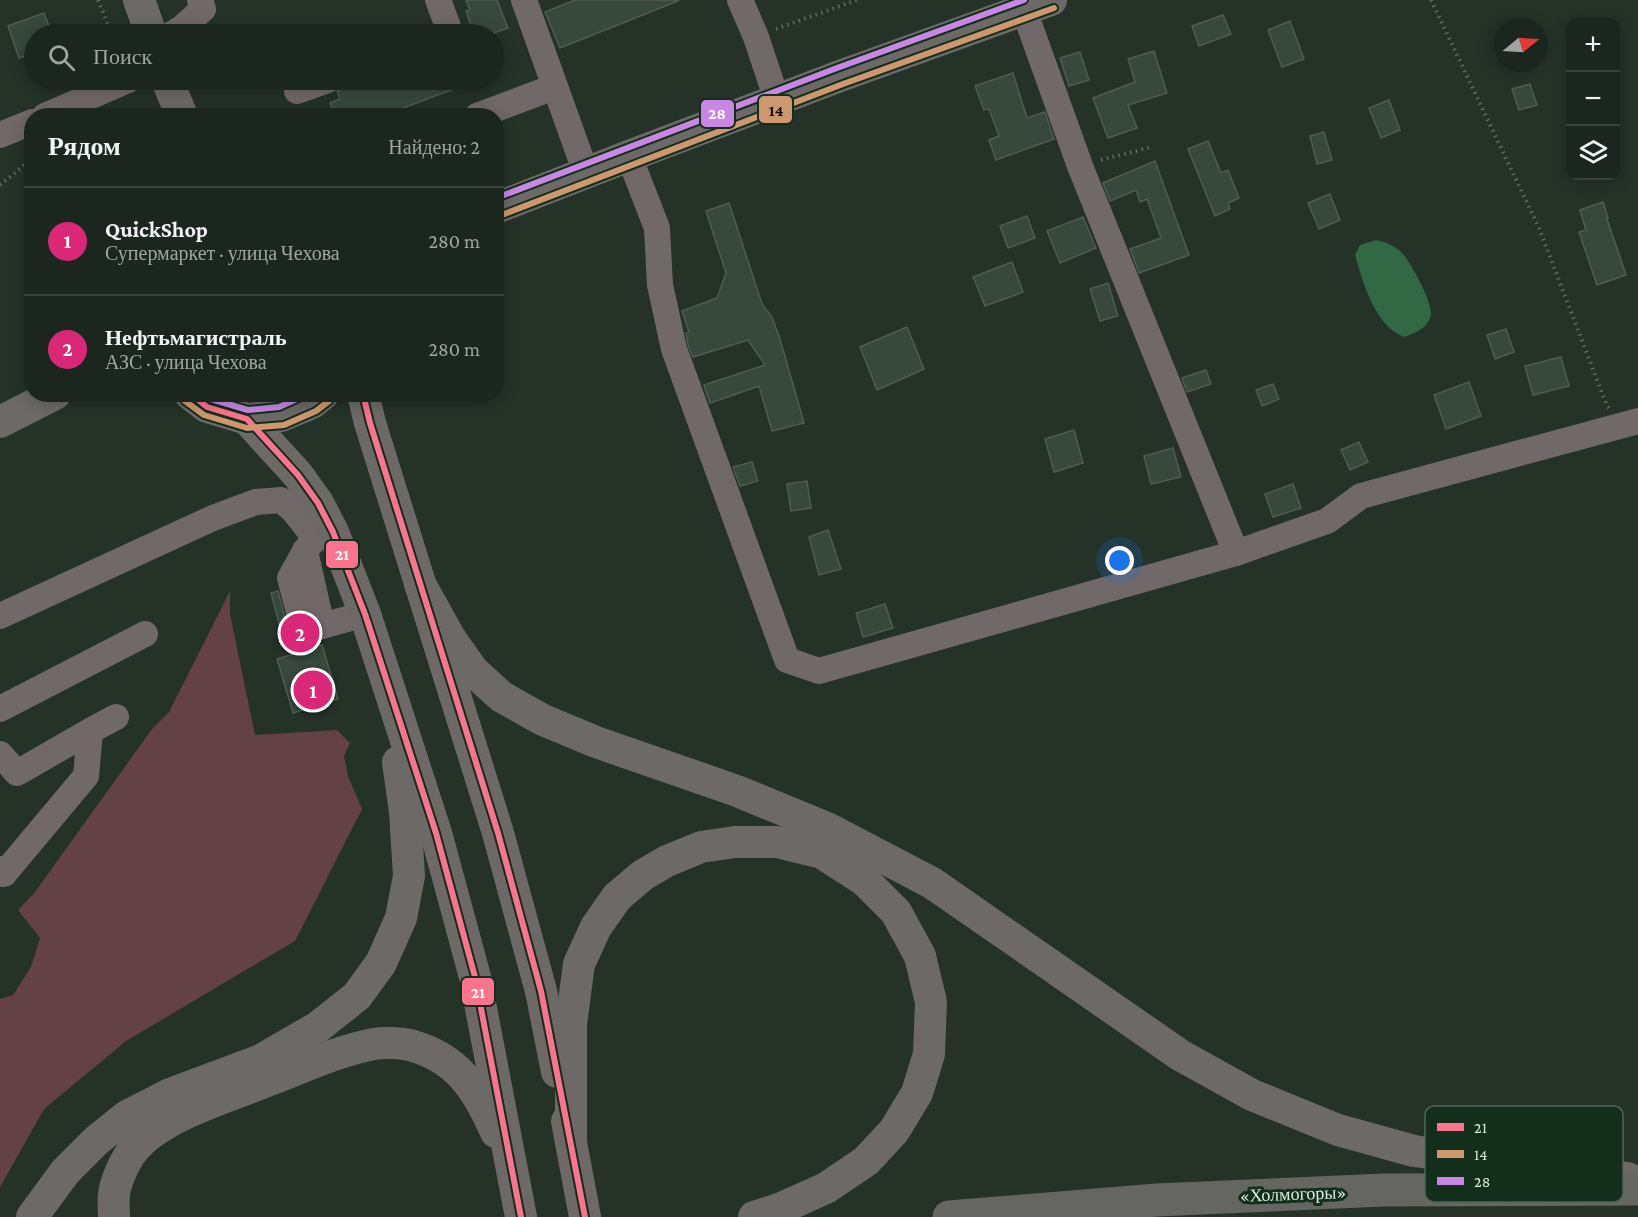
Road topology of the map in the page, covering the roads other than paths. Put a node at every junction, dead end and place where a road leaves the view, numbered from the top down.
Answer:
1 (139, 0) edge
2 (200, 0) edge
3 (438, 0) edge
4 (524, 0) edge
5 (740, 0) edge
6 (1037, 5) edge
7 (147, 24) edge
8 (186, 24) edge
9 (447, 24) edge
10 (554, 87) junction
11 (105, 90) edge
12 (171, 90) edge
13 (777, 100) junction
14 (63, 108) edge
15 (179, 108) edge
16 (498, 108) edge
17 (24, 125) edge
18 (0, 135) edge
19 (629, 156) junction
20 (586, 173) junction
21 (504, 205) edge
22 (39, 402) edge
23 (200, 402) edge
24 (314, 402) edge
25 (365, 402) edge
26 (247, 419) junction
27 (0, 422) edge
28 (1636, 422) edge
29 (318, 540) junction
30 (1236, 553) junction
31 (420, 584) junction
32 (365, 614) junction
33 (0, 616) edge
34 (145, 634) dead end
35 (386, 678) junction
36 (0, 709) edge
37 (116, 717) dead end
38 (90, 730) junction
39 (0, 754) edge
40 (0, 869) edge
41 (573, 1149) junction
42 (1425, 1152) edge
43 (513, 1170) junction
44 (1623, 1177) edge
45 (1638, 1179) edge
46 (1623, 1189) edge
47 (1638, 1189) edge
48 (1425, 1190) edge
49 (32, 1217) edge
50 (114, 1217) edge
51 (521, 1217) edge
52 (585, 1217) edge
53 (754, 1217) edge
54 (949, 1217) edge

1 - 7 main road
2 - 8 lane
3 - 9 lane
4 - 10 lane
5 - 13 lane
6 - 13 main road
6 - 30 lane
10 - 16 lane
10 - 20 lane
11 - 14 lane
12 - 15 main road
13 - 19 main road
17 - 18 lane
19 - 20 main road
19 - 30 lane
20 - 21 main road
22 - 27 main road
23 - 26 main road
24 - 26 main road
25 - 31 main road
26 - 29 main road
28 - 30 lane
29 - 32 main road
29 - 32 lane
29 - 33 lane
31 - 41 main road
31 - 42 main road
32 - 35 main road
34 - 36 lane
35 - 43 main road
35 - 49 main road
37 - 38 lane
38 - 39 lane
38 - 40 lane
41 - 52 main road
41 - 53 main road
43 - 50 main road
43 - 51 main road
44 - 45 main road
46 - 47 highway, «Холмогоры»
48 - 54 highway, «Холмогоры»

